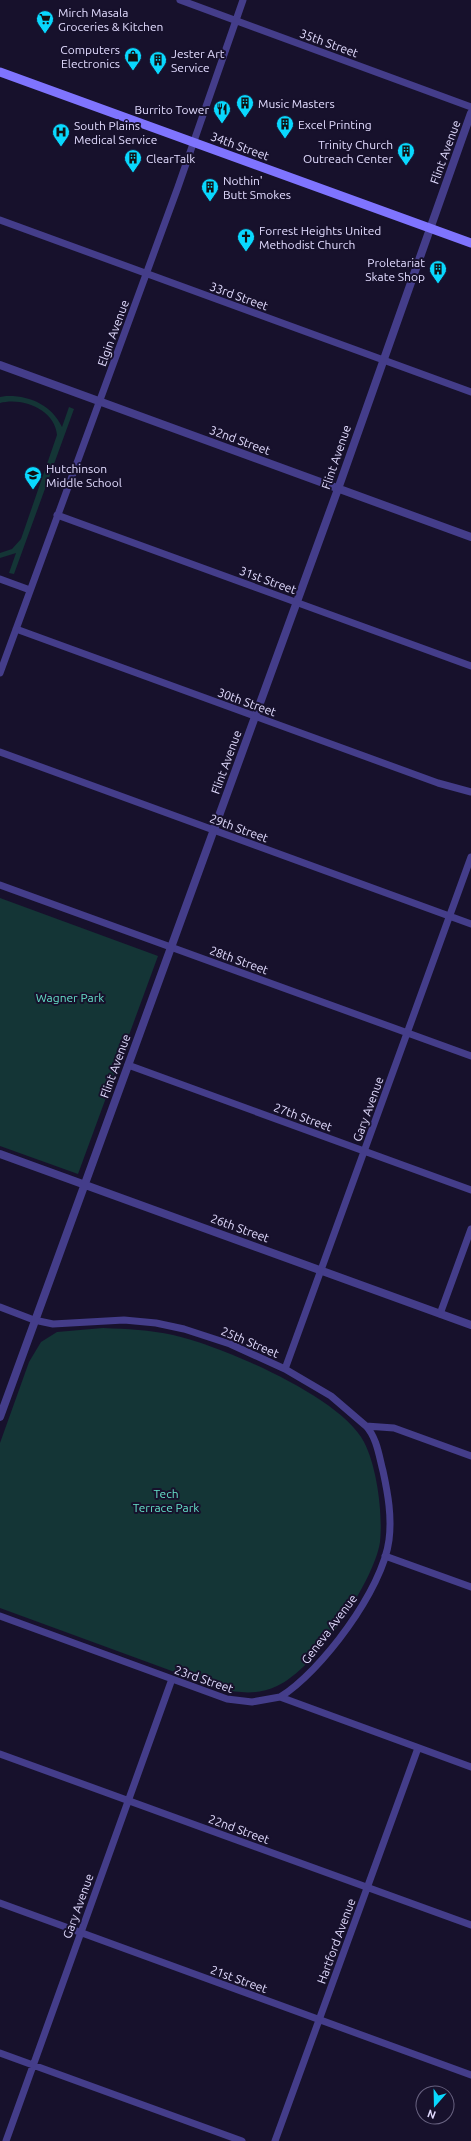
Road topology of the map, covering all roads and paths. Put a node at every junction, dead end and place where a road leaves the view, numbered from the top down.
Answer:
1 (180, 0) edge
2 (243, 0) edge
3 (236, 20) junction
4 (0, 72) edge
5 (471, 107) edge
6 (471, 113) edge
7 (194, 142) junction
8 (0, 220) edge
9 (430, 228) junction
10 (471, 243) edge
11 (146, 274) junction
12 (382, 360) junction
13 (0, 365) edge
14 (471, 392) edge
15 (100, 402) junction
16 (338, 488) junction
17 (57, 515) junction
18 (471, 537) edge
19 (0, 579) edge
20 (30, 590) junction
21 (296, 602) junction
22 (16, 629) junction
23 (471, 666) edge
24 (0, 673) edge
25 (255, 716) junction
26 (0, 752) edge
27 (471, 792) edge
28 (214, 830) junction
29 (471, 857) edge
30 (0, 885) edge
31 (450, 916) junction
32 (471, 924) edge
33 (171, 947) junction
34 (407, 1032) junction
35 (471, 1056) edge
36 (128, 1065) junction
37 (364, 1151) junction
38 (0, 1154) edge
39 (84, 1184) junction
40 (471, 1190) edge
41 (471, 1229) edge
42 (321, 1270) junction
43 (0, 1308) edge
44 (440, 1314) junction
45 (34, 1320) junction
46 (471, 1325) edge
47 (285, 1369) junction
48 (0, 1417) edge
49 (366, 1426) junction
50 (471, 1456) edge
51 (385, 1556) junction
52 (471, 1587) edge
53 (0, 1616) edge
54 (172, 1680) junction
55 (280, 1697) junction
56 (418, 1748) junction
57 (0, 1754) edge
58 (471, 1767) edge
59 (128, 1800) junction
60 (368, 1887) junction
61 (0, 1903) edge
62 (471, 1925) edge
63 (80, 1933) junction
64 (319, 2020) junction
65 (0, 2053) edge
66 (33, 2065) junction
67 (471, 2075) edge
68 (6, 2141) edge
69 (242, 2141) edge
70 (275, 2141) edge

1 - 3 street, 35th Street
2 - 3 street, Elgin Avenue
3 - 5 street, 35th Street
3 - 7 street, Elgin Avenue
4 - 7 main road, 34th Street
6 - 9 street, Flint Avenue
7 - 9 main road, 34th Street
7 - 11 street, Elgin Avenue
8 - 11 street, 33rd Street
9 - 10 main road, 34th Street
9 - 12 street, Flint Avenue
11 - 12 street, 33rd Street
11 - 15 street, Elgin Avenue
12 - 14 street, 33rd Street
12 - 16 street, Flint Avenue
13 - 15 street, 32nd Street
15 - 16 street, 32nd Street
15 - 17 street, Elgin Avenue
16 - 18 street, 32nd Street
16 - 21 street, Flint Avenue
17 - 20 street, Elgin Avenue
17 - 21 street, 31st Street
19 - 20 street
20 - 22 street, Elgin Avenue
21 - 23 street, 31st Street
21 - 25 street, Flint Avenue
22 - 24 street, Elgin Avenue
22 - 25 street, 30th Street
25 - 27 street, 30th Street
25 - 28 street, Flint Avenue
26 - 28 street, 29th Street
28 - 31 street, 29th Street
28 - 33 street, Flint Avenue
29 - 31 street, Gary Avenue
30 - 33 street, 28th Street
31 - 32 street, 29th Street
31 - 34 street, Gary Avenue
33 - 34 street, 28th Street
33 - 36 street, Flint Avenue
34 - 35 street, 28th Street
34 - 37 street, Gary Avenue
36 - 37 street, 27th Street
36 - 39 street, Flint Avenue
37 - 40 street, 27th Street
37 - 42 street, Gary Avenue
38 - 39 street, 26th Street
39 - 42 street, 26th Street
39 - 45 street, Flint Avenue
41 - 44 street
42 - 44 street, 26th Street
42 - 47 street, Gary Avenue
43 - 45 street, 25th Street
44 - 46 street, 26th Street
45 - 47 street, 25th Street
45 - 48 street, Flint Avenue
47 - 49 street, 25th Street
49 - 50 street
49 - 51 street, Geneva Avenue
51 - 52 street
51 - 55 street, Geneva Avenue
53 - 54 street, 23rd Street
54 - 55 street, 23rd Street
54 - 59 street, Gary Avenue
55 - 56 street
56 - 58 street
56 - 60 street, Hartford Avenue
57 - 59 street, 22nd Street
59 - 60 street, 22nd Street
59 - 63 street, Gary Avenue
60 - 62 street, 22nd Street
60 - 64 street, Hartford Avenue
61 - 63 street, 21st Street
63 - 64 street, 21st Street
63 - 66 street, Gary Avenue
64 - 67 street, 21st Street
64 - 70 street, Hartford Avenue
65 - 66 street
66 - 68 street, Gary Avenue
66 - 69 street

